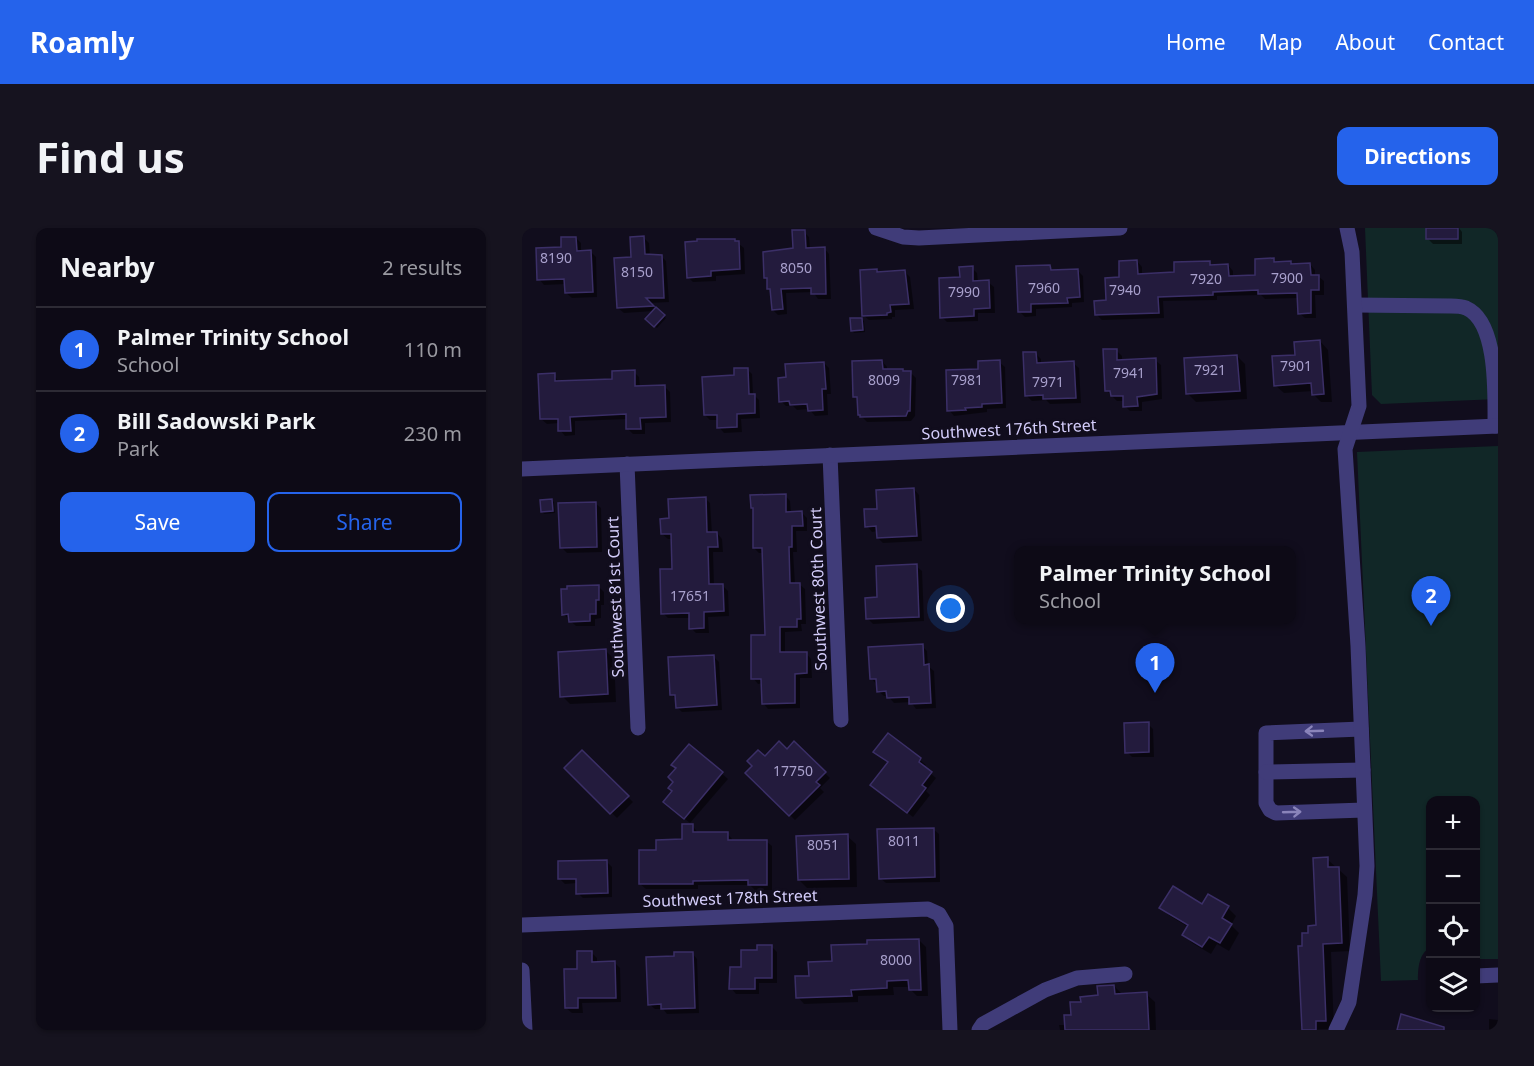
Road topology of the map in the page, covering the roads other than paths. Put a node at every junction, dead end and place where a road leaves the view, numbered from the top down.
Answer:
1 (876, 228) edge
2 (1120, 228) edge
3 (1347, 228) edge
4 (1029, 230) edge
5 (1355, 305) junction
6 (1497, 426) edge
7 (1350, 432) junction
8 (830, 455) junction
9 (627, 464) junction
10 (522, 469) edge
11 (841, 720) dead end
12 (638, 728) dead end
13 (1361, 729) junction
14 (1363, 770) junction
15 (1266, 772) junction
16 (1364, 810) junction
17 (522, 925) edge
18 (522, 970) edge
19 (1125, 974) dead end
20 (1498, 975) edge
21 (1480, 976) edge
22 (523, 1000) edge
23 (525, 1030) edge
24 (950, 1030) edge
25 (979, 1030) edge
26 (1336, 1030) edge

1 - 4 street
2 - 4 street
3 - 5 street
5 - 6 street
5 - 7 street
6 - 7 street, Southwest 176th Street
7 - 8 street, Southwest 176th Street
7 - 13 street
8 - 9 street, Southwest 176th Street
8 - 11 street, Southwest 80th Court
9 - 10 street, Southwest 176th Street
9 - 12 street, Southwest 81st Court
13 - 14 street
13 -> 15 street
14 - 15 street
14 - 16 street
15 -> 16 street
16 - 26 street
17 - 24 street, Southwest 178th Street
18 - 22 street
19 - 25 street
20 - 21 street
22 - 23 street

